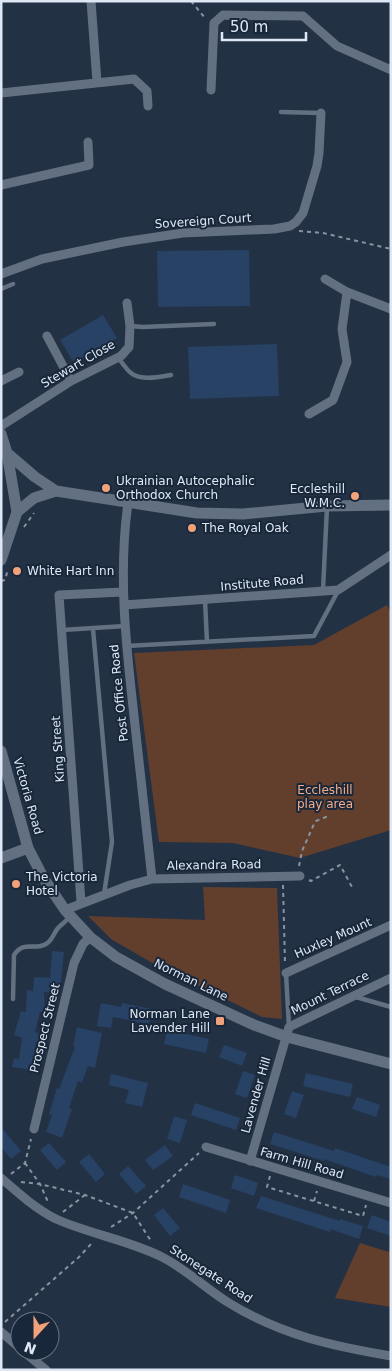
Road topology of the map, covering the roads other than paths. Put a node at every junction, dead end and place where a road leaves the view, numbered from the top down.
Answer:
1 (91, 1) edge
2 (391, 70) edge
3 (96, 82) junction
4 (211, 90) dead end
5 (1, 93) edge
6 (148, 106) dead end
7 (281, 112) dead end
8 (320, 113) joint
9 (88, 142) dead end
10 (1, 185) edge
11 (1, 274) edge
12 (325, 279) dead end
13 (13, 284) dead end
14 (1, 289) edge
15 (347, 292) junction
16 (127, 303) dead end
17 (391, 309) edge
18 (214, 324) dead end
19 (130, 326) junction
20 (47, 336) dead end
21 (121, 356) junction
22 (19, 372) dead end
23 (171, 375) dead end
24 (1, 381) edge
25 (71, 381) junction
26 (309, 414) dead end
27 (1, 426) edge
28 (1, 434) edge
29 (7, 453) junction
30 (56, 491) junction
31 (128, 503) junction
32 (391, 505) edge
33 (327, 506) junction
34 (17, 512) junction
35 (391, 555) edge
36 (6, 561) edge
37 (323, 590) junction
38 (338, 590) junction
39 (123, 592) junction
40 (205, 600) junction
41 (124, 605) junction
42 (125, 626) junction
43 (93, 628) junction
44 (62, 630) junction
45 (208, 642) junction
46 (126, 646) junction
47 (1, 751) edge
48 (28, 848) junction
49 (1, 858) edge
50 (300, 876) road end
51 (152, 879) junction
52 (104, 894) junction
53 (81, 902) junction
54 (67, 913) junction
55 (391, 925) edge
56 (90, 937) junction
57 (286, 973) joint
58 (391, 978) edge
59 (352, 996) junction
60 (13, 999) dead end
61 (391, 1007) edge
62 (288, 1032) junction
63 (391, 1064) edge
64 (34, 1129) road end
65 (206, 1147) dead end
66 (250, 1161) junction
67 (2, 1179) edge
68 (391, 1202) edge
69 (391, 1356) edge
70 (35, 1361) edge
71 (46, 1370) edge

1 - 3 street
2 - 4 street
3 - 5 street
3 - 6 street
7 - 8 lane
8 - 11 street, Sovereign Court
9 - 10 street
12 - 15 street
13 - 14 lane
15 - 17 street
15 - 26 street
16 - 19 street, Stewart Close
18 - 19 lane
19 - 21 street, Stewart Close
20 - 25 street
21 - 23 lane
21 - 25 street, Stewart Close
22 - 24 street
25 - 27 street, Stewart Close
28 - 29 street
29 - 30 street
29 - 34 street
30 - 31 street
30 - 34 street
31 - 33 street
31 - 39 street, Post Office Road
32 - 33 street
33 - 37 lane
34 - 36 street
35 - 38 street
37 - 38 street, Institute Road
37 - 40 street, Institute Road
38 - 45 lane
39 - 41 street, Post Office Road
39 - 44 street, King Street
40 - 41 street, Institute Road
40 - 45 lane
41 - 42 street, Post Office Road
42 - 43 lane
42 - 46 street, Post Office Road
43 - 44 lane
43 - 52 lane
44 - 53 street, King Street
45 - 46 lane
46 - 51 street, Post Office Road
47 - 48 street, Victoria Road
48 - 49 street
48 - 54 street, Norman Lane
50 - 51 street, Alexandra Road
51 - 52 street, Alexandra Road
52 - 53 street, Alexandra Road
53 - 54 street, Alexandra Road
54 - 56 street, Norman Lane
54 - 60 lane
55 - 57 street, Huxley Mount
56 - 62 street, Norman Lane
56 - 64 street, Prospect Street
57 - 62 lane
58 - 59 street, Mount Terrace
59 - 61 lane
59 - 62 street, Mount Terrace
62 - 63 street, Norman Lane
62 - 66 street, Lavender Hill
65 - 66 street, Farm Hill Road
66 - 68 street, Farm Hill Road
67 - 69 street, Stonegate Road
70 - 71 street

